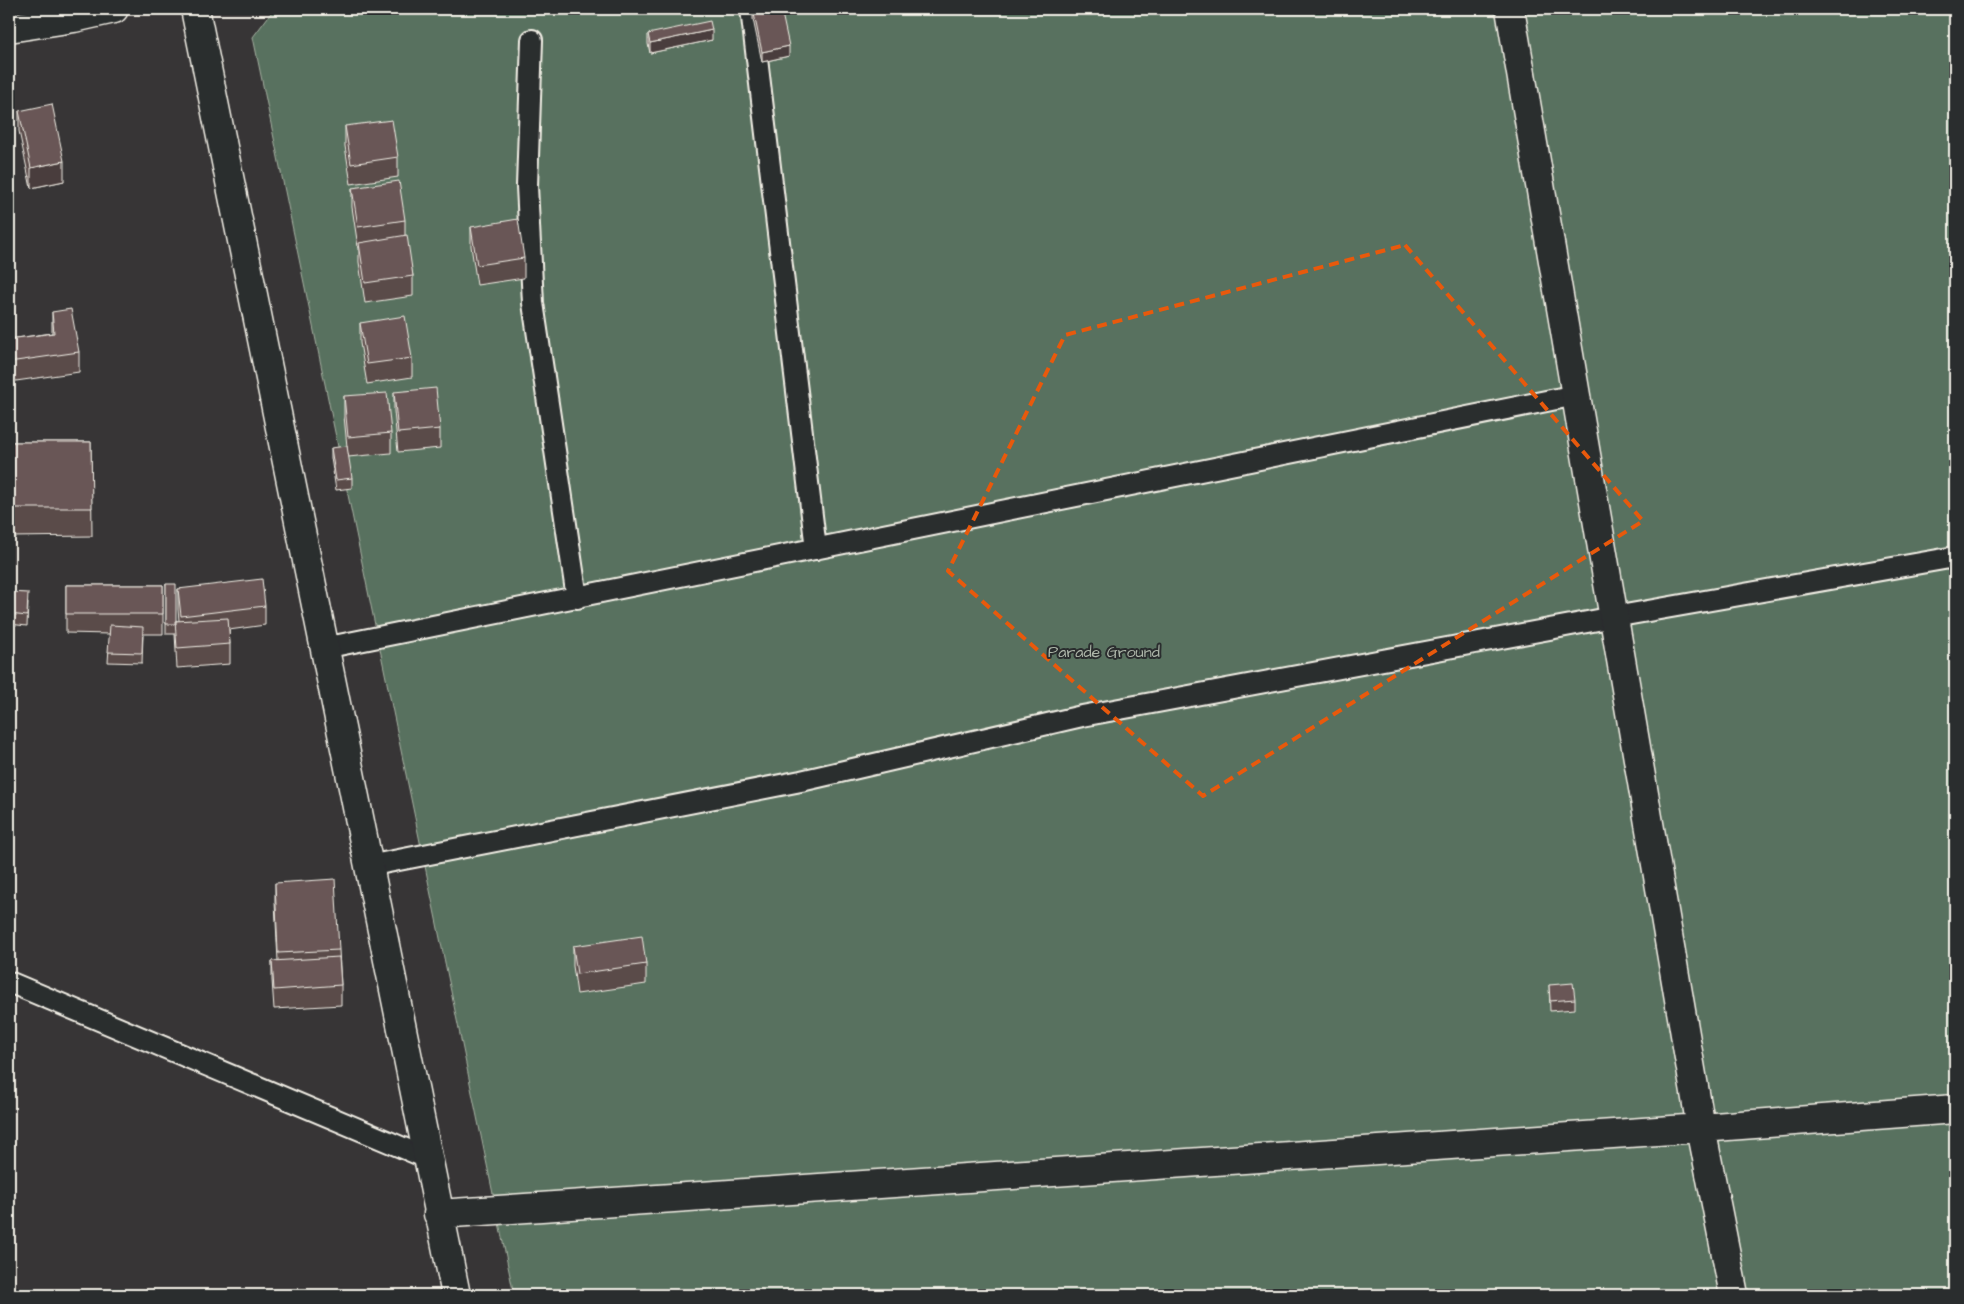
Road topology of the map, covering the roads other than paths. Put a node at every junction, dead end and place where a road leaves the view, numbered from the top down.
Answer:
1 (114, 9) edge
2 (195, 9) edge
3 (751, 9) edge
4 (1510, 9) edge
5 (9, 28) edge
6 (532, 40) dead end
7 (1576, 395) junction
8 (816, 549) junction
9 (1955, 557) edge
10 (577, 598) junction
11 (1614, 617) junction
12 (324, 648) junction
13 (368, 866) junction
14 (9, 982) edge
15 (1955, 1109) edge
16 (1701, 1128) junction
17 (427, 1158) junction
18 (438, 1214) junction
19 (456, 1295) edge
20 (1734, 1295) edge

1 - 5 street
2 - 12 street
3 - 8 lane
4 - 7 street
6 - 10 lane
7 - 8 lane
7 - 11 street
8 - 10 lane
9 - 11 lane
10 - 12 lane
11 - 13 lane
11 - 16 street
12 - 13 street
13 - 17 street
14 - 17 lane
15 - 16 street
16 - 18 street
16 - 20 street
17 - 18 street
18 - 19 street

